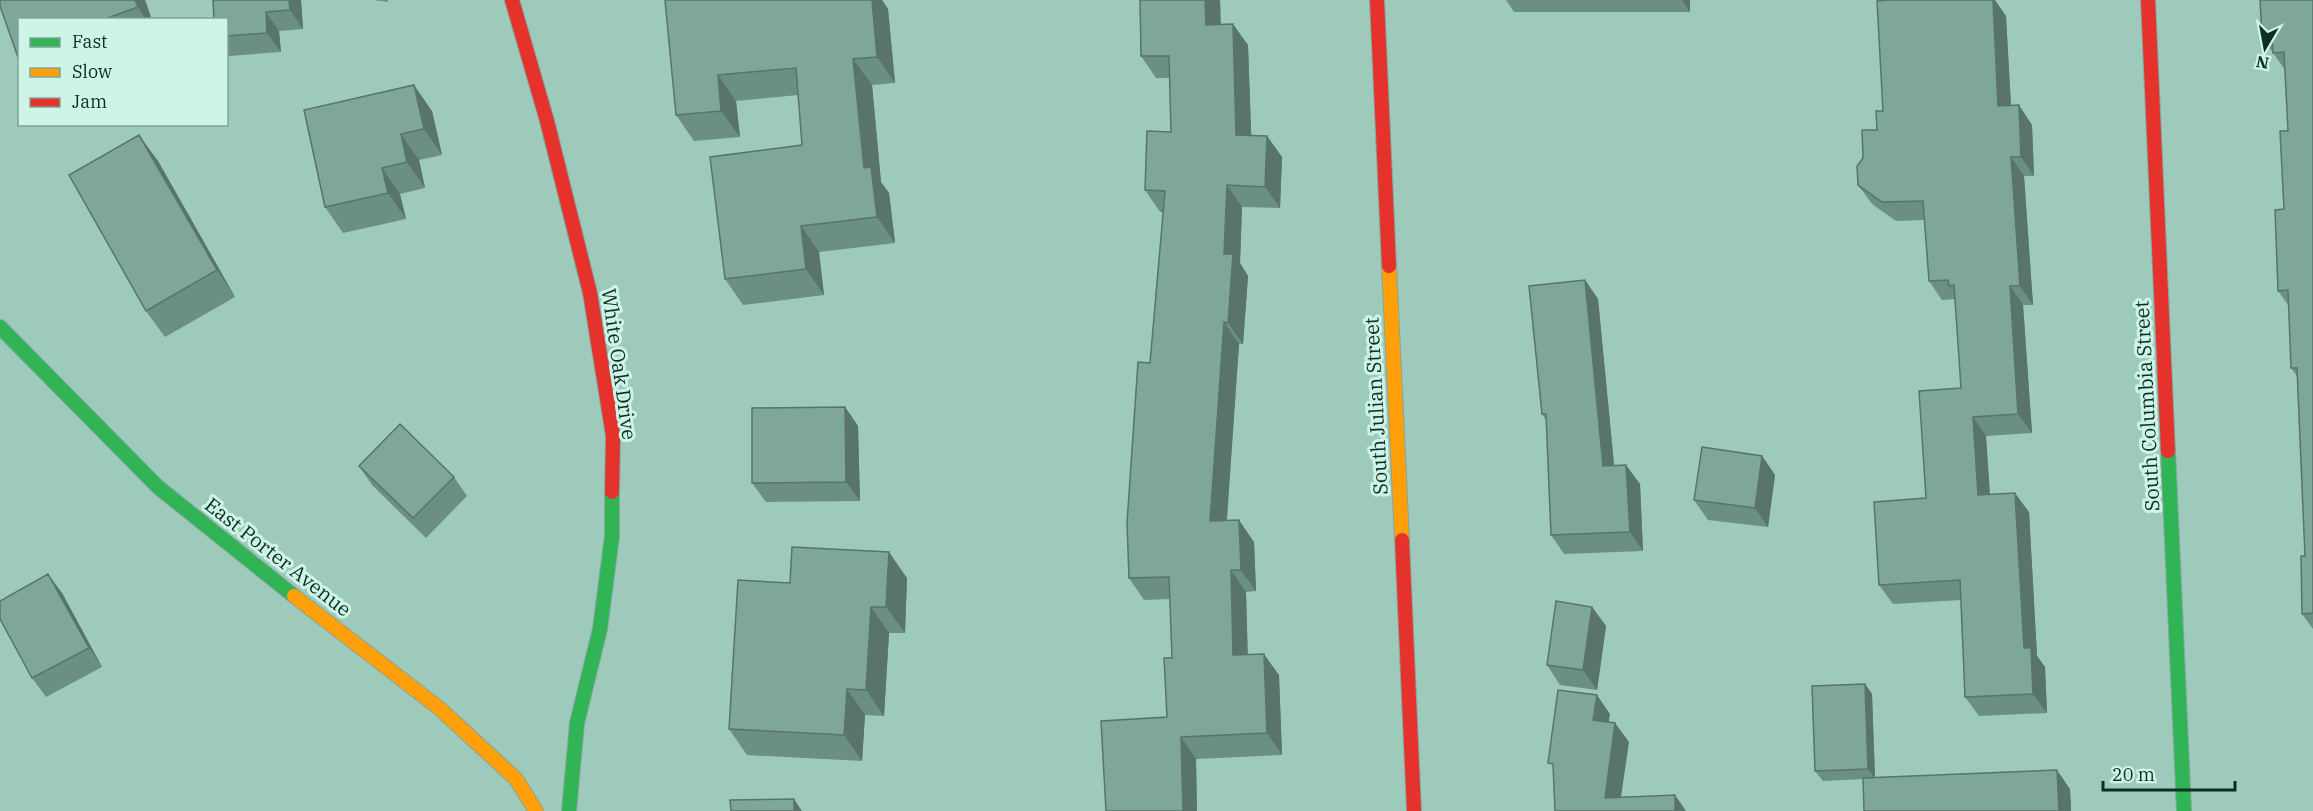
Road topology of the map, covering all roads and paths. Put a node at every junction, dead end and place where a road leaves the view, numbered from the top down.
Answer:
1 (512, 0) edge
2 (1377, 0) edge
3 (2148, 0) edge
4 (0, 327) edge
5 (536, 811) edge
6 (569, 811) edge
7 (1414, 811) edge
8 (2184, 811) edge

1 - 6 street, White Oak Drive
2 - 7 street, South Julian Street
3 - 8 street, South Columbia Street
4 - 5 street, East Porter Avenue

